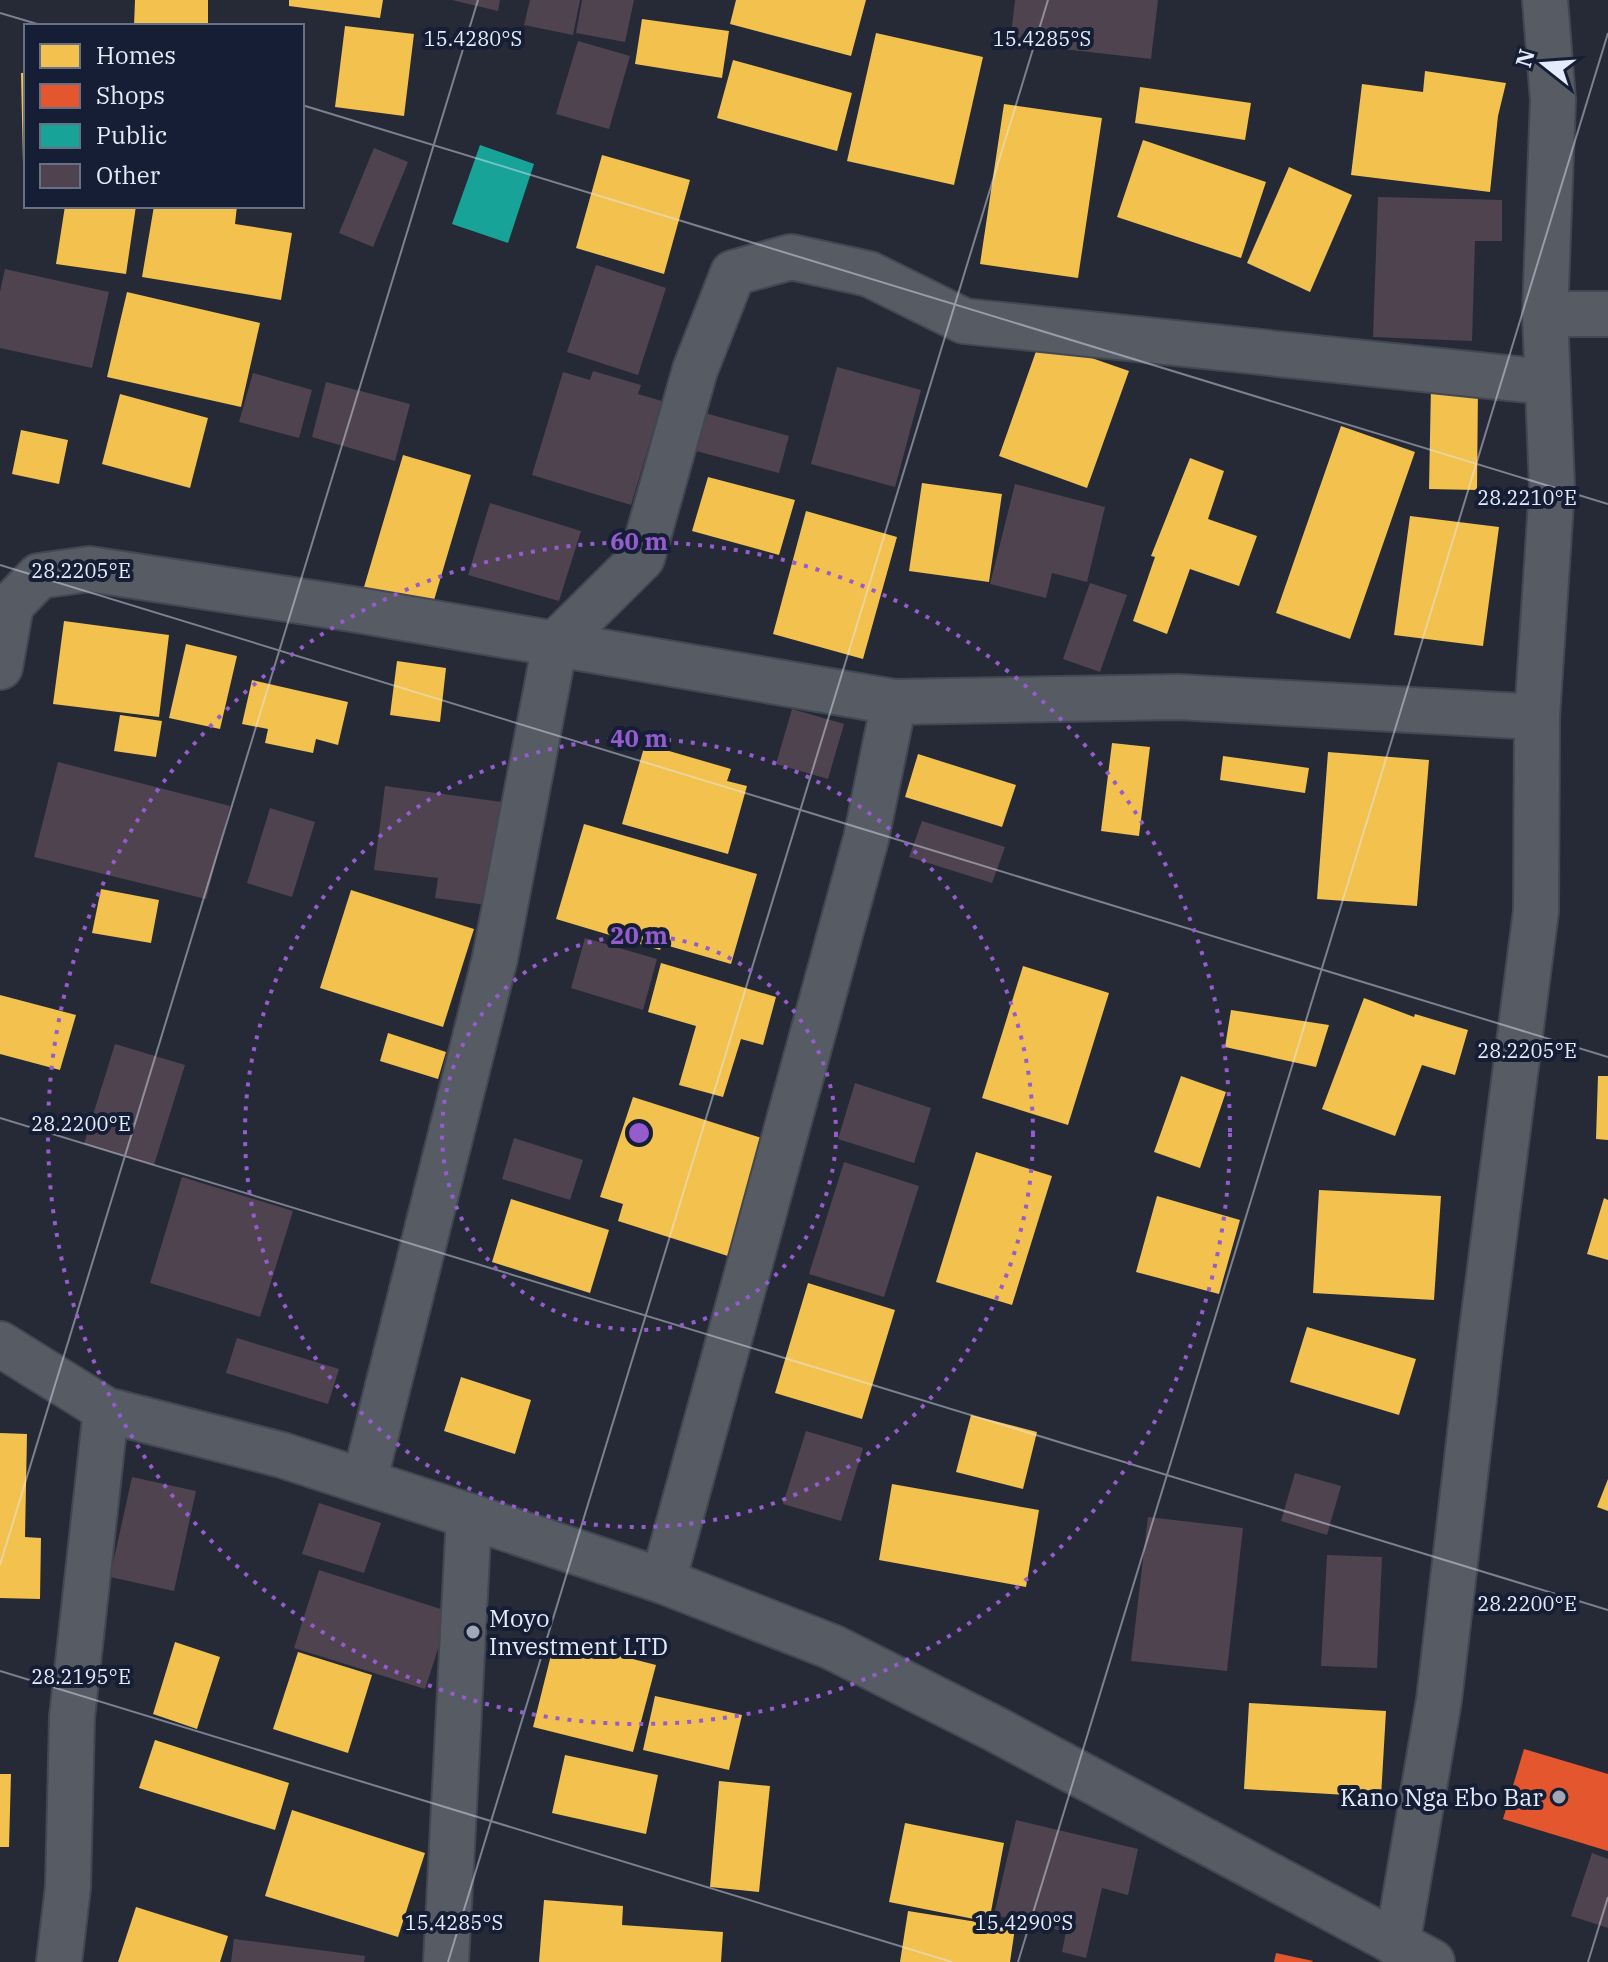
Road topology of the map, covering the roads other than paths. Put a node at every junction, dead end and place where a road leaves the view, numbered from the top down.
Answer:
1 (1545, 0) edge
2 (1545, 314) junction
3 (1608, 314) edge
4 (1547, 382) junction
5 (555, 644) junction
6 (0, 667) edge
7 (894, 702) junction
8 (1537, 717) junction
9 (0, 1344) edge
10 (106, 1410) junction
11 (364, 1482) junction
12 (469, 1516) junction
13 (663, 1581) junction
14 (1414, 1954) edge
15 (59, 1962) edge
16 (446, 1962) edge

1 - 2 street
2 - 3 street
2 - 4 street
4 - 5 street
4 - 8 street
5 - 6 street
5 - 7 street
5 - 11 street
7 - 8 street
7 - 13 street
8 - 14 street
9 - 10 street
10 - 11 street
10 - 15 street
11 - 12 street
12 - 13 street
12 - 16 street
13 - 14 street

